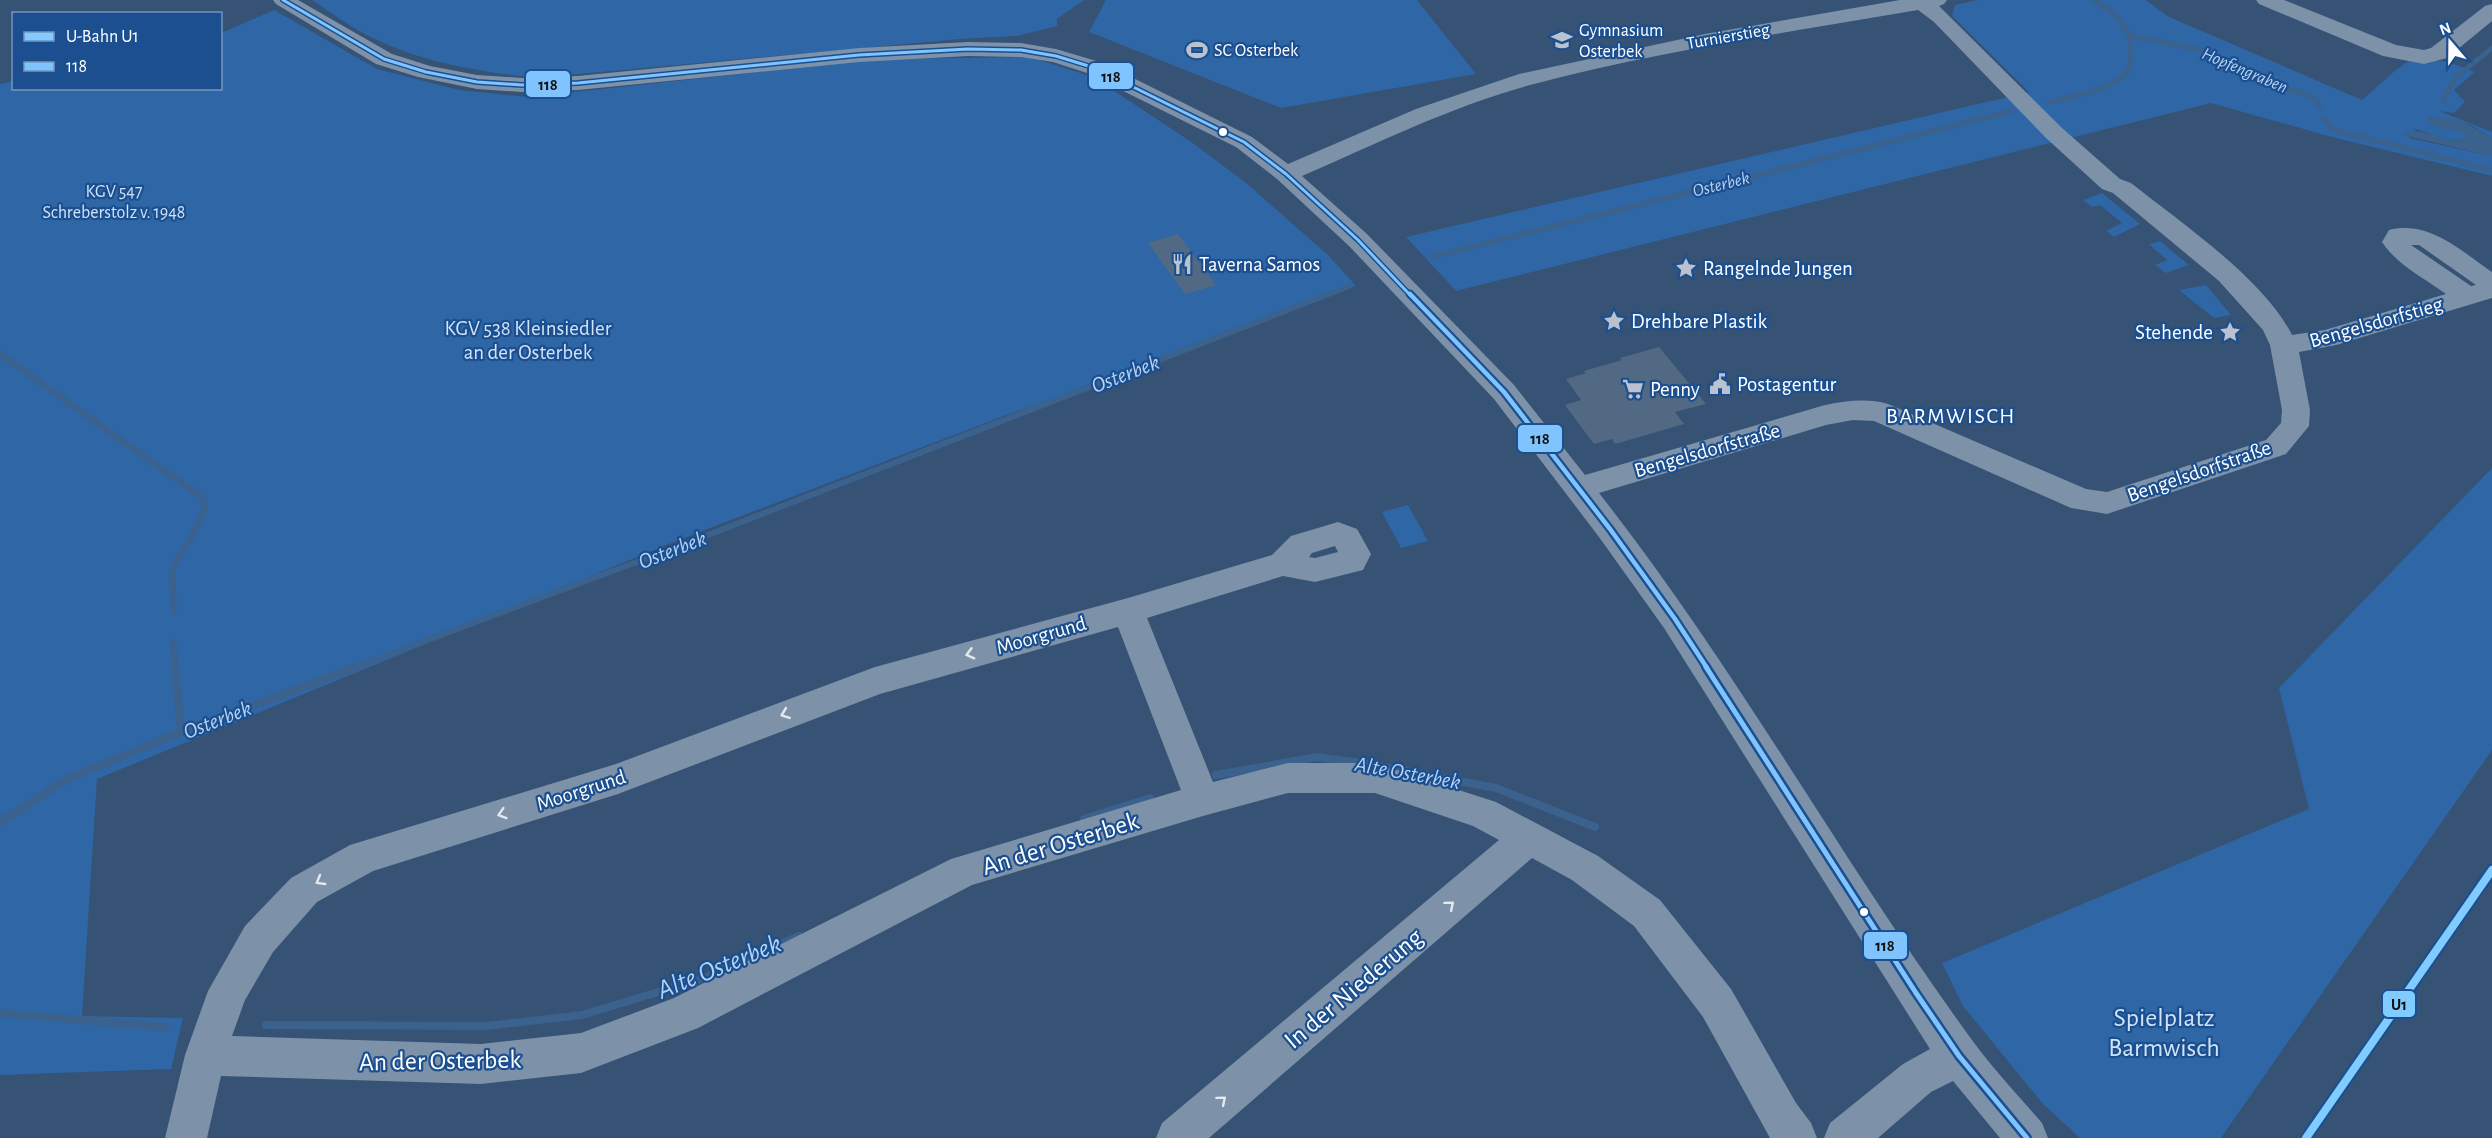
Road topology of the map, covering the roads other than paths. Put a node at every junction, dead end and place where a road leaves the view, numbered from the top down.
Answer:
1 (283, 0) edge
2 (2266, 0) edge
3 (1926, 1) edge
4 (2492, 10) edge
5 (1286, 174) junction
6 (2484, 290) edge
7 (2284, 345) junction
8 (1579, 488) junction
9 (1283, 564) dead end
10 (1128, 611) junction
11 (1203, 801) junction
12 (1529, 838) junction
13 (205, 1055) junction
14 (1959, 1056) junction
15 (186, 1138) edge
16 (1177, 1138) edge
17 (1796, 1138) edge
18 (1845, 1138) edge
19 (2026, 1138) edge

1 - 5 street
2 - 4 street
3 - 5 street, Turnierstieg
3 - 7 street, Bengelsdorfstraße
5 - 8 street
6 - 7 street, Bengelsdorfstieg
7 - 8 street, Bengelsdorfstraße
8 - 14 street
9 - 10 street, Moorgrund
10 - 11 street
10 -> 13 street, Moorgrund
11 - 12 street, An der Osterbek
11 - 13 street, An der Osterbek
16 -> 12 street, In der Niederung
12 - 17 street, An der Osterbek
13 - 15 street, Moorgrund
14 - 18 street
14 - 19 street

